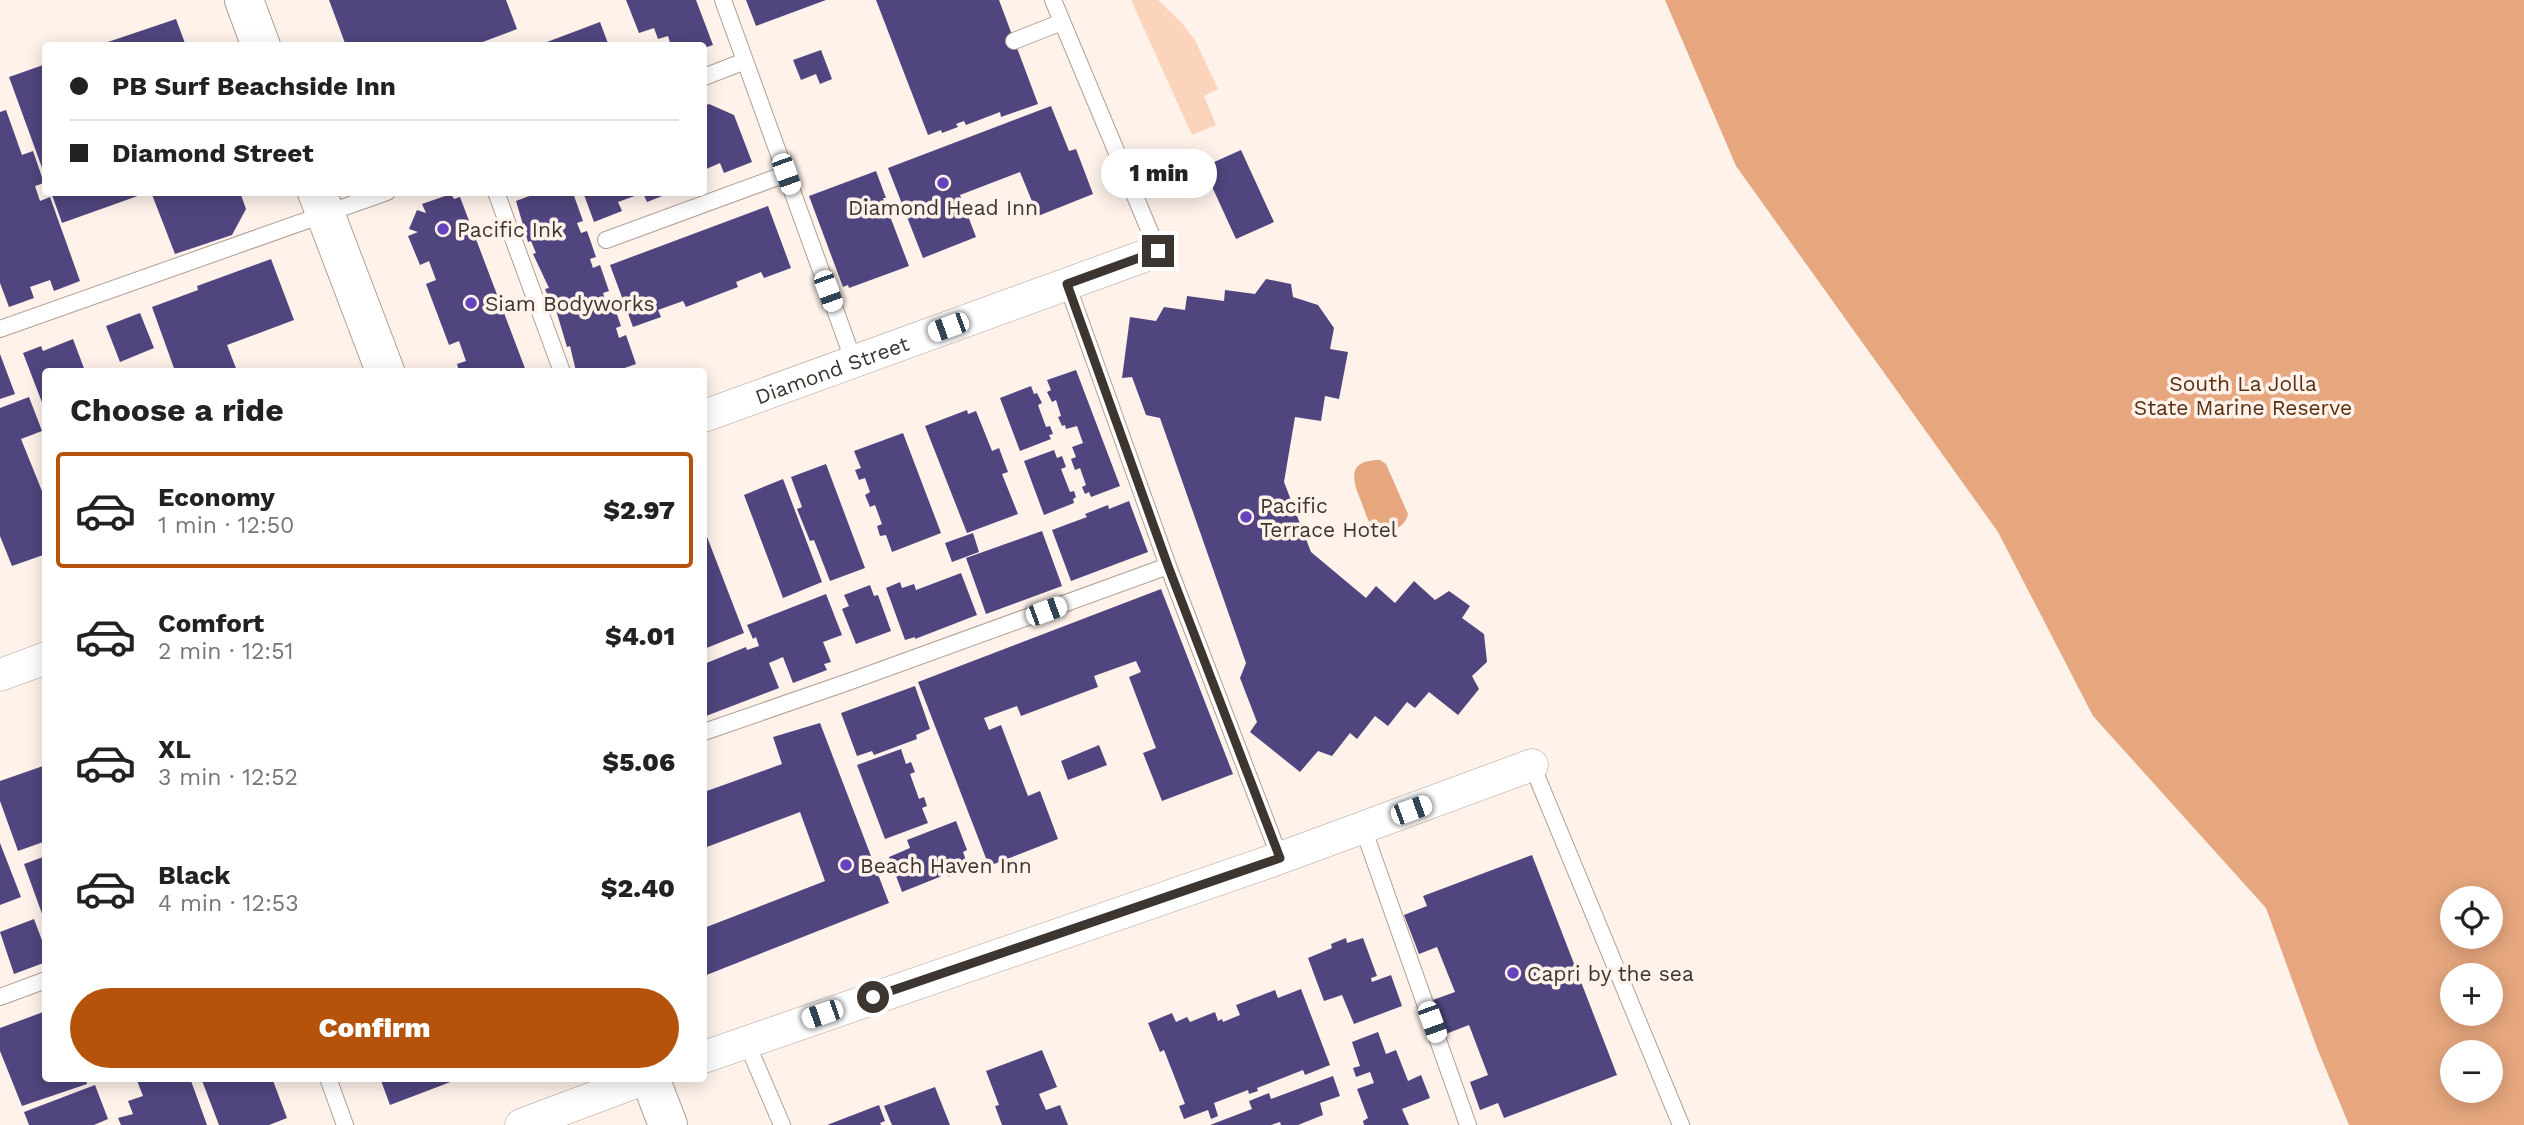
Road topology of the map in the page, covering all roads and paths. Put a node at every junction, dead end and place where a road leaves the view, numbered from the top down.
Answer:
1 (244, 0) edge
2 (723, 0) edge
3 (1053, 0) edge
4 (1062, 22) junction
5 (1014, 41) dead end
6 (260, 42) edge
7 (746, 61) junction
8 (707, 76) edge
9 (786, 174) junction
10 (365, 196) edge
11 (497, 196) edge
12 (321, 204) edge
13 (606, 240) dead end
14 (1158, 251) joint
15 (1067, 284) junction
16 (0, 329) edge
17 (854, 362) junction
18 (385, 368) edge
19 (561, 368) edge
20 (707, 415) edge
21 (1168, 566) junction
22 (42, 660) edge
23 (0, 675) edge
24 (707, 731) edge
25 (1532, 765) joint
26 (1363, 828) junction
27 (1280, 858) junction
28 (42, 981) edge
29 (0, 997) edge
30 (746, 1041) junction
31 (707, 1056) edge
32 (329, 1082) edge
33 (637, 1082) edge
34 (650, 1082) edge
35 (1467, 1122) edge
36 (345, 1125) edge
37 (521, 1125) edge
38 (668, 1125) edge
39 (782, 1125) edge
40 (1450, 1125) edge
41 (1681, 1125) edge

1 - 6 main road
2 - 7 lane
3 - 4 lane
4 - 5 lane
4 - 14 lane
7 - 8 lane
7 - 9 lane
9 - 13 lane
9 - 17 lane
10 - 12 lane
11 - 19 lane
12 - 16 lane
12 - 18 main road
14 - 15 street, Diamond Street
15 - 17 street, Diamond Street
15 - 21 lane
17 - 20 street, Diamond Street
21 - 24 lane
21 - 27 lane
22 - 23 street
25 - 26 street
25 - 41 lane
26 - 27 street
26 - 35 lane
27 - 30 street
28 - 29 lane
30 - 31 street
30 - 39 lane
32 - 36 lane
33 - 37 street
34 - 38 main road
35 - 40 lane

